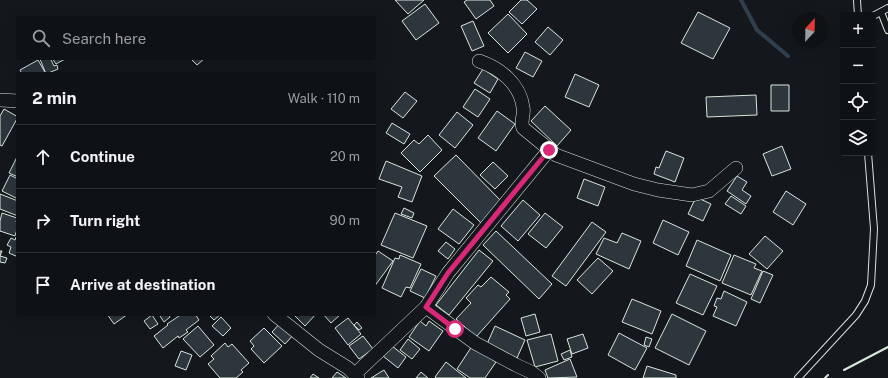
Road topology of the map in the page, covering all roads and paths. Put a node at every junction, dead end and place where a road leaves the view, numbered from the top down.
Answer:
1 (858, 0) edge
2 (888, 8) edge
3 (858, 12) edge
4 (881, 12) junction
5 (876, 14) edge
6 (888, 30) edge
7 (479, 61) dead end
8 (0, 100) edge
9 (16, 101) edge
10 (549, 150) junction
11 (868, 156) edge
12 (736, 168) dead end
13 (426, 307) junction
14 (276, 316) edge
15 (356, 376) edge
16 (539, 378) edge
17 (798, 378) edge

1 - 3 lane
2 - 4 lane
4 - 5 lane
4 - 6 lane
7 - 10 street
8 - 9 street
10 - 12 street
10 - 13 street
11 - 17 lane
13 - 15 street
13 - 16 street
14 - 15 street

